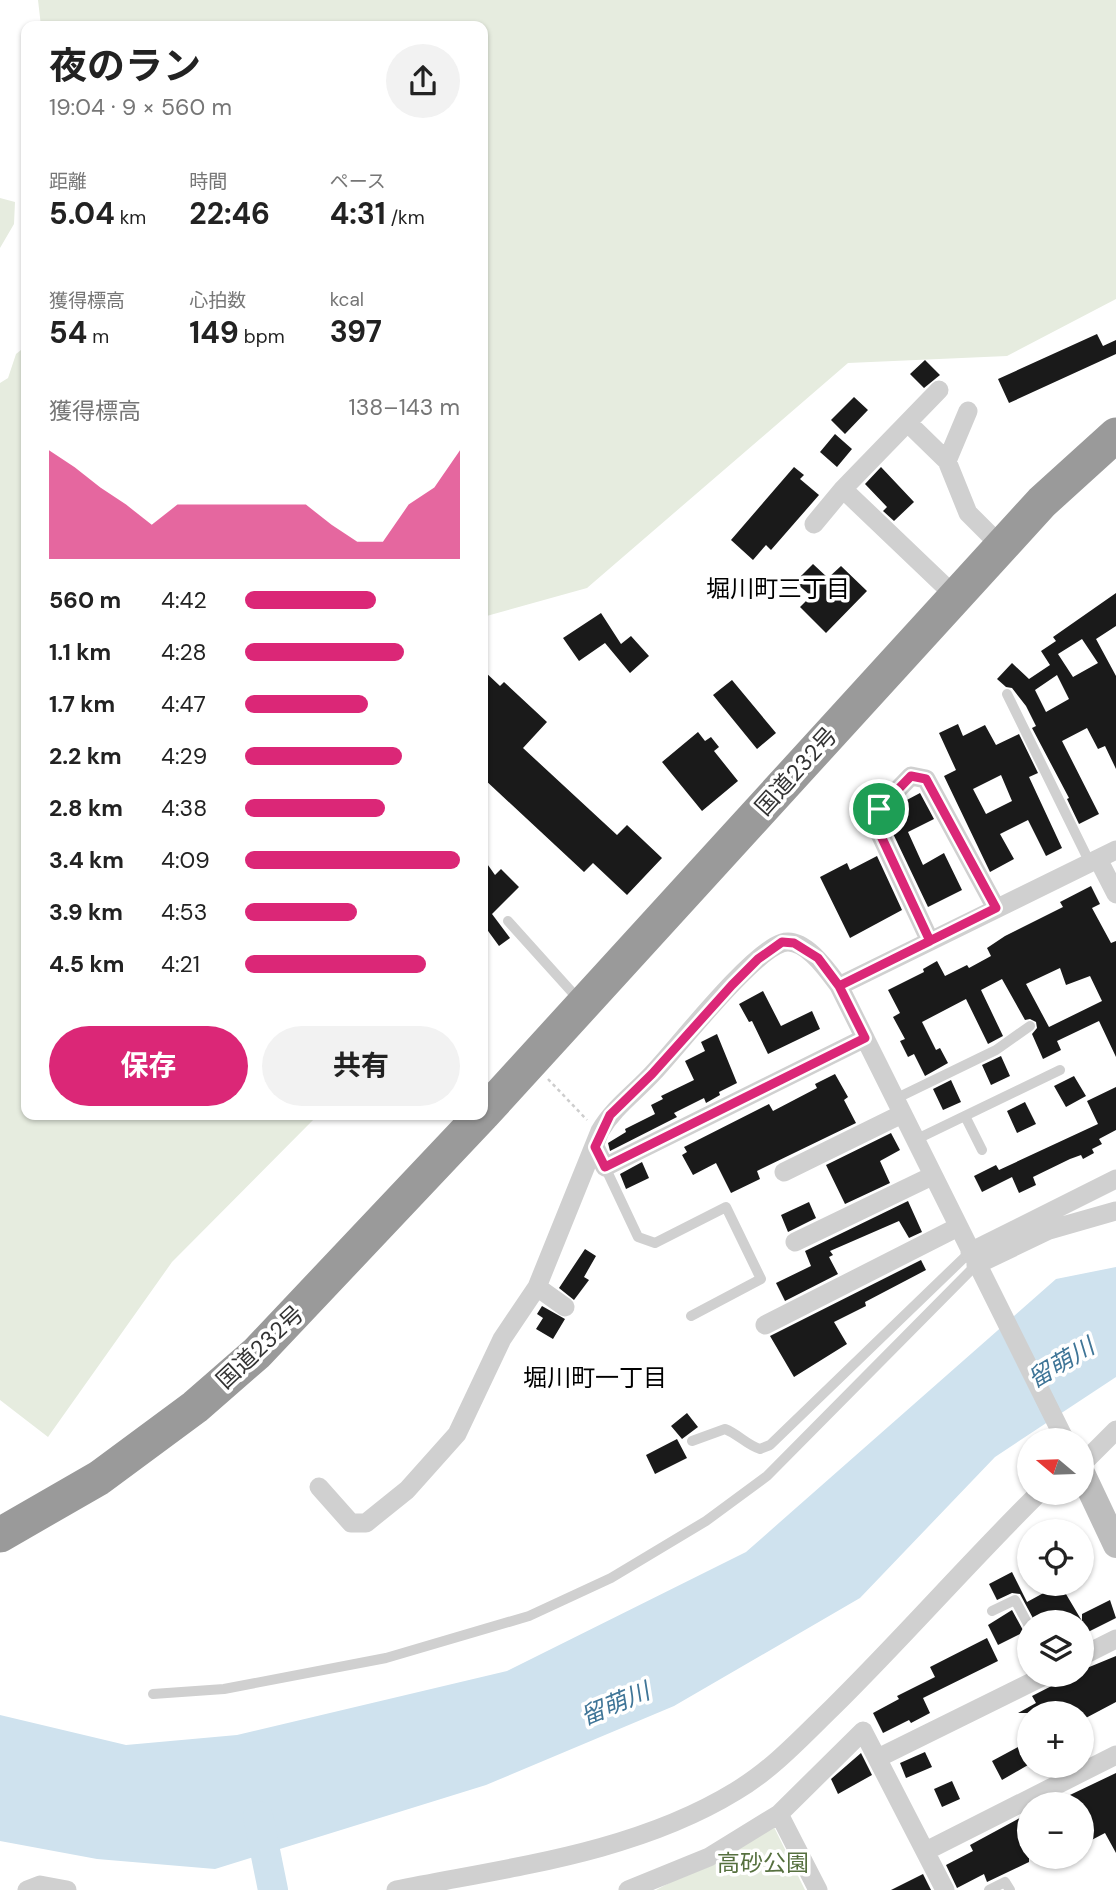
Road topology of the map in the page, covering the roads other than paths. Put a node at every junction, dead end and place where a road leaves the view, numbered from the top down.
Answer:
1 (939, 390) dead end
2 (968, 411) dead end
3 (908, 423) junction
4 (1116, 435) edge
5 (947, 461) junction
6 (844, 489) junction
7 (814, 524) dead end
8 (1001, 546) junction
9 (956, 596) junction
10 (1007, 694) dead end
11 (1101, 858) edge
12 (1116, 894) edge
13 (996, 908) junction
14 (508, 921) dead end
15 (930, 941) junction
16 (839, 986) junction
17 (582, 1004) junction
18 (1030, 1026) dead end
19 (865, 1038) junction
20 (1060, 1070) dead end
21 (488, 1104) edge
22 (898, 1107) junction
23 (965, 1116) junction
24 (473, 1120) edge
25 (597, 1139) junction
26 (915, 1140) junction
27 (982, 1150) dead end
28 (605, 1167) junction
29 (785, 1172) dead end
30 (932, 1176) junction
31 (1116, 1179) edge
32 (1116, 1211) edge
33 (958, 1227) junction
34 (795, 1242) dead end
35 (975, 1263) junction
36 (537, 1287) junction
37 (565, 1307) dead end
38 (691, 1316) dead end
39 (765, 1325) dead end
40 (1059, 1428) edge
41 (1116, 1430) edge
42 (692, 1441) dead end
43 (1094, 1452) edge
44 (319, 1487) dead end
45 (1094, 1495) edge
46 (1027, 1505) edge
47 (1112, 1528) edge
48 (2, 1536) edge
49 (1020, 1610) edge
50 (992, 1611) dead end
51 (1116, 1639) edge
52 (1094, 1650) edge
53 (1022, 1687) edge
54 (153, 1694) dead end
55 (1116, 1755) edge
56 (878, 1758) junction
57 (779, 1814) junction
58 (926, 1851) junction
59 (27, 1890) edge
60 (67, 1890) edge
61 (396, 1890) edge
62 (628, 1890) edge
63 (818, 1890) edge
64 (945, 1890) edge
65 (989, 1890) edge
66 (1010, 1890) edge

1 - 3 street
2 - 5 street
3 - 5 street
3 - 6 street
4 - 8 highway, 国道232号
5 - 8 street
6 - 7 street
6 - 9 street
8 - 9 highway, 国道232号
9 - 17 highway, 国道232号
10 - 11 lane
11 - 12 street
11 - 13 street
13 - 15 street
13 - 15 street
14 - 17 lane
15 - 16 street
16 - 19 street
16 - 25 street
17 - 21 highway, 国道232号
18 - 22 lane
19 - 22 street
19 - 28 street
20 - 23 lane
22 - 26 street
22 - 29 street
23 - 26 lane
23 - 27 lane
24 - 48 highway, 国道232号
25 - 28 street
25 - 36 street
26 - 30 street
28 - 38 lane
30 - 33 street
30 - 34 street
31 - 35 street
32 - 35 street
33 - 35 street
33 - 39 street
35 - 40 street
35 - 42 lane
35 - 54 lane
36 - 37 street
36 - 44 street
41 - 43 street
45 - 47 street
46 - 61 street
49 - 50 lane
51 - 52 street
53 - 56 street
55 - 58 street
56 - 57 street
56 - 58 street
57 - 62 street
57 - 63 street
58 - 64 street
59 - 60 street
65 - 66 lane

